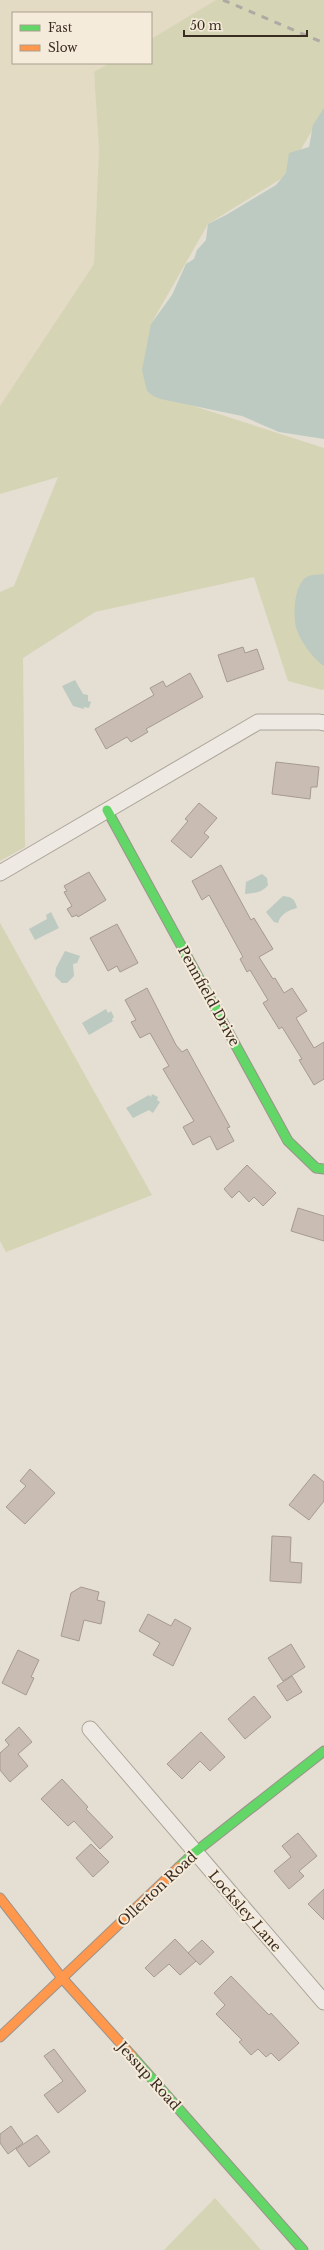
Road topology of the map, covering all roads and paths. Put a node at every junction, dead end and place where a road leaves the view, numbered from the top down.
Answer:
1 (324, 724) edge
2 (107, 810) junction
3 (0, 873) edge
4 (324, 1169) edge
5 (90, 1729) dead end
6 (324, 1751) edge
7 (194, 1853) junction
8 (0, 1898) edge
9 (62, 1978) junction
10 (324, 2002) edge
11 (0, 2037) edge
12 (303, 2250) edge

1 - 2 street
2 - 3 street
2 - 4 street, Pennfield Drive
5 - 7 street, Locksley Lane
6 - 7 street, Ollerton Road
7 - 9 street, Ollerton Road
7 - 10 street, Locksley Lane
8 - 9 street, Jessup Road
9 - 11 street, Ollerton Road
9 - 12 street, Jessup Road

